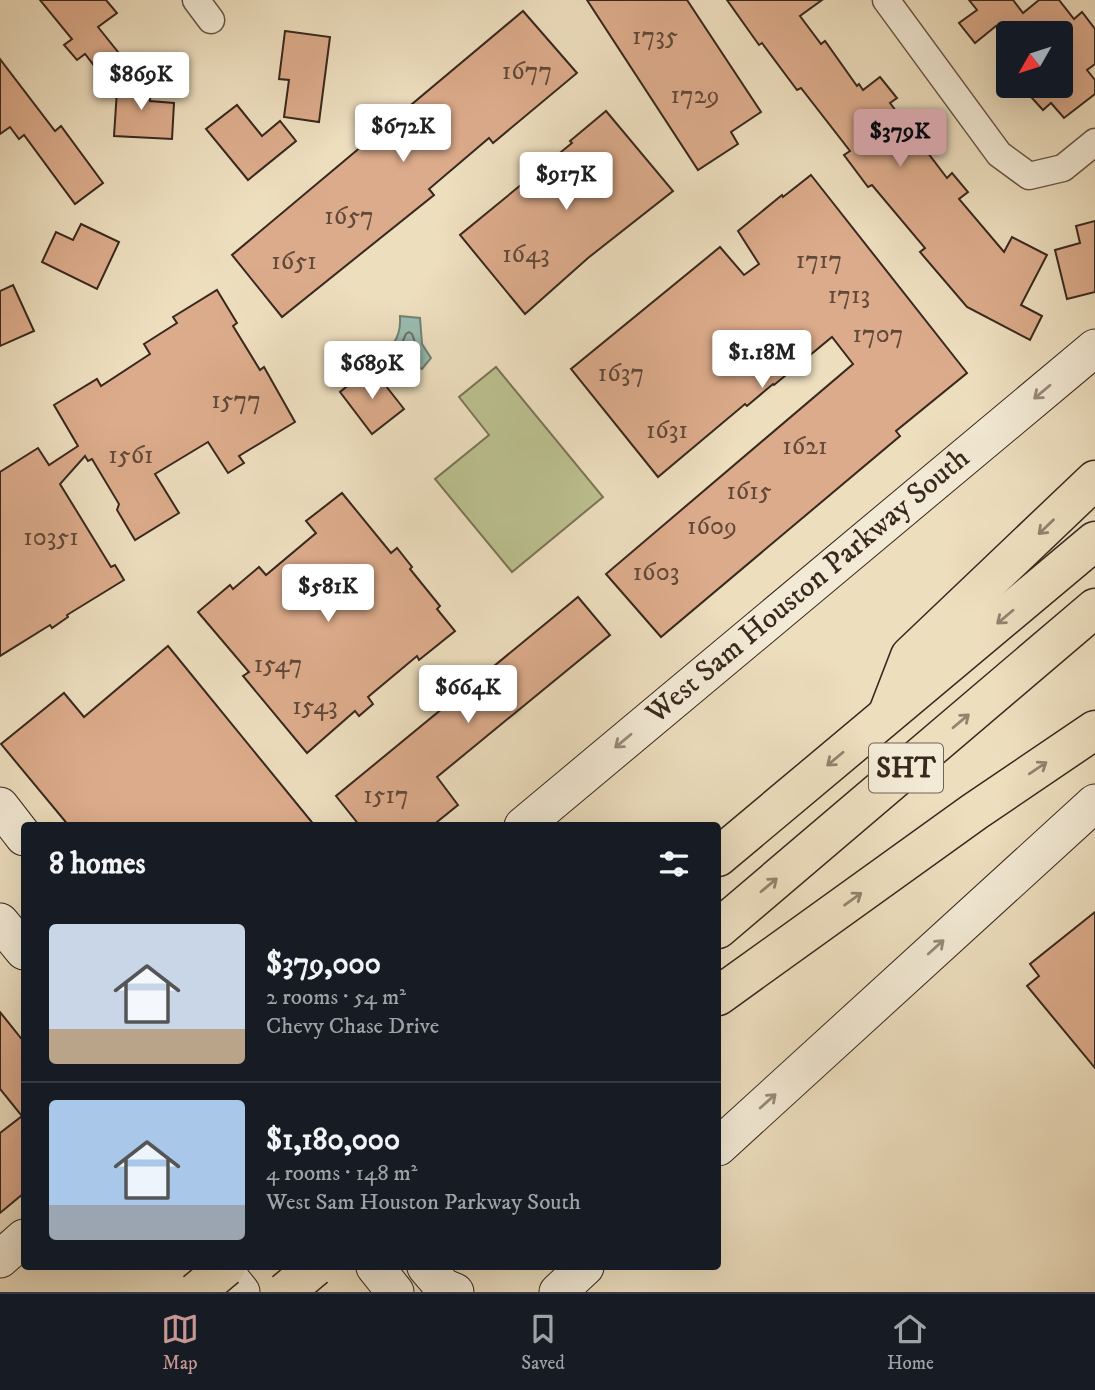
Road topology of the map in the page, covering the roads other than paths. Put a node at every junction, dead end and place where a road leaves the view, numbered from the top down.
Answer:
1 (886, 0) edge
2 (1095, 142) edge
3 (1095, 348) edge
4 (1095, 480) edge
5 (1095, 541) edge
6 (1095, 608) edge
7 (887, 716) junction
8 (1095, 730) edge
9 (1095, 803) edge
10 (0, 806) edge
11 (528, 822) edge
12 (21, 833) edge
13 (721, 854) edge
14 (0, 922) edge
15 (721, 926) edge
16 (21, 947) edge
17 (721, 994) edge
18 (721, 1144) edge
19 (21, 1241) edge
20 (0, 1259) edge
21 (221, 1270) edge
22 (226, 1270) edge
23 (289, 1270) edge
24 (311, 1270) edge
25 (377, 1270) edge
26 (429, 1270) edge
27 (582, 1270) edge
28 (196, 1292) edge
29 (241, 1292) edge
30 (285, 1292) edge
31 (307, 1292) edge
32 (395, 1292) edge
33 (455, 1292) edge
34 (557, 1292) edge

1 - 2 street
3 -> 11 main road, West Sam Houston Parkway South
4 -> 7 highway
5 -> 7 highway, SHT
15 -> 6 highway, SHT
7 -> 13 highway, SHT
17 -> 8 highway
18 -> 9 main road
10 - 12 main road
14 - 16 main road
19 - 20 main road
21 - 28 highway, bridge
22 - 29 main road
23 - 31 main road
24 - 30 highway, bridge
25 - 32 main road
26 - 33 main road
27 - 34 main road

